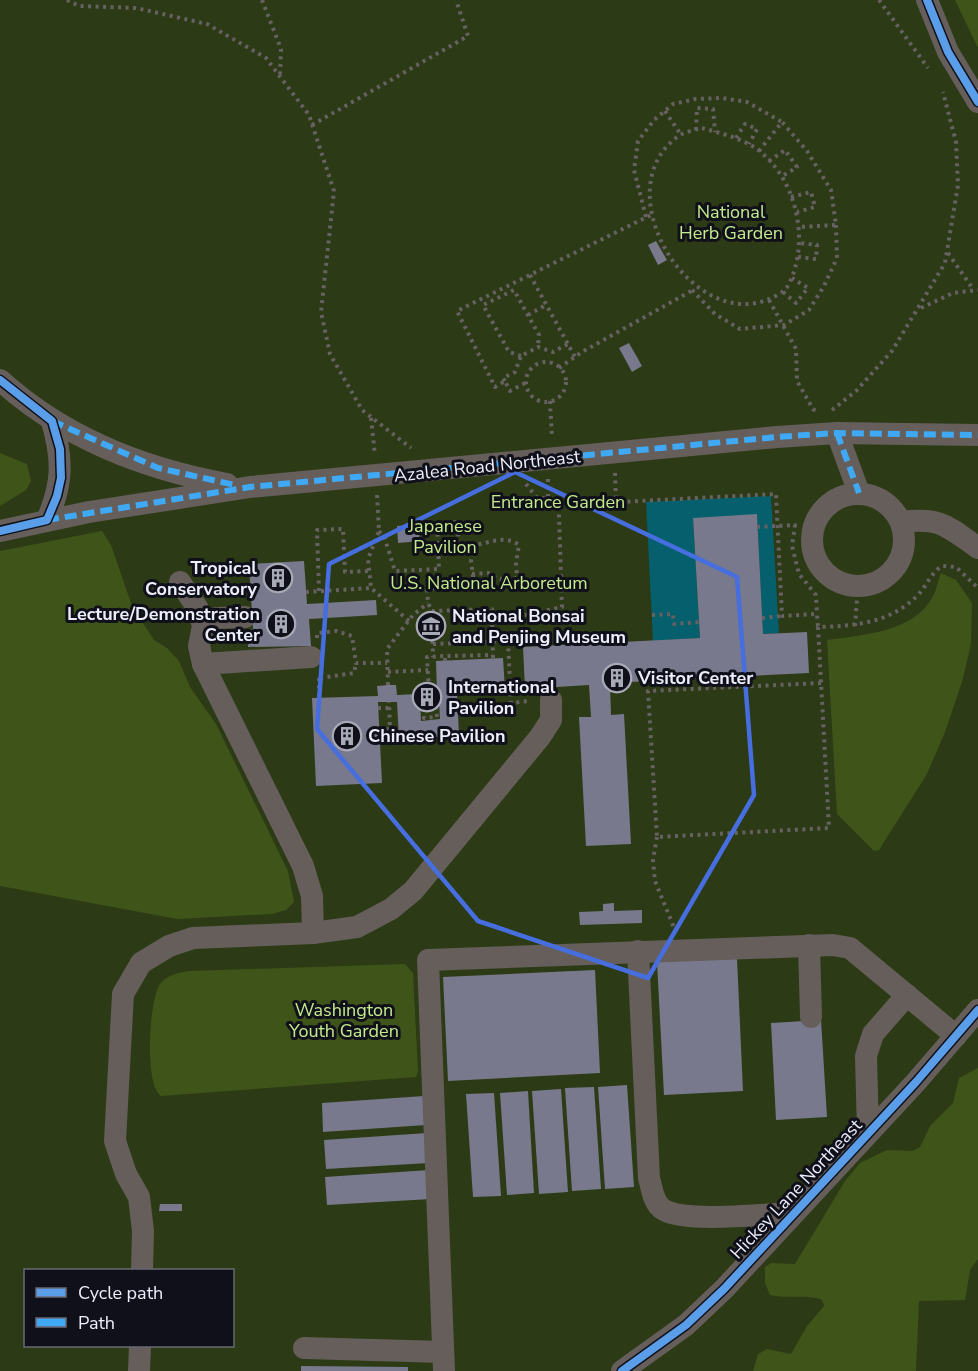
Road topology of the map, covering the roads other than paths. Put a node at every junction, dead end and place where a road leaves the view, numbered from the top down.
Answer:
1 (927, 0) edge
2 (978, 102) edge
3 (0, 380) edge
4 (52, 421) junction
5 (837, 433) junction
6 (978, 435) edge
7 (250, 487) junction
8 (859, 493) junction
9 (47, 520) junction
10 (901, 522) junction
11 (0, 531) edge
12 (978, 548) edge
13 (180, 582) dead end
14 (245, 617) dead end
15 (204, 626) junction
16 (314, 652) road end
17 (203, 664) junction
18 (551, 700) road end
19 (313, 933) junction
20 (809, 945) junction
21 (638, 951) junction
22 (907, 995) junction
23 (978, 1010) edge
24 (811, 1017) dead end
25 (956, 1036) junction
26 (868, 1133) junction
27 (793, 1213) junction
28 (142, 1269) edge
29 (140, 1347) edge
30 (304, 1348) dead end
31 (444, 1362) edge
32 (139, 1371) edge
33 (622, 1371) edge

1 - 2 street
3 - 4 street
4 - 7 street
4 - 9 street
5 - 6 street, Azalea Road Northeast
5 - 7 street, Azalea Road Northeast
5 - 8 street
7 - 9 street, Azalea Road Northeast
8 - 10 street
8 - 10 street
9 - 11 street, Azalea Road Northeast
10 - 12 street
13 - 15 street
14 - 15 street
15 - 17 street
16 - 17 street
17 - 19 street
18 - 19 street
19 - 28 street
20 - 21 street
20 - 22 street
20 - 24 street
21 - 27 street
21 - 31 street
22 - 25 street
22 - 26 street
23 - 25 street, Hickey Lane Northeast
25 - 26 street, Hickey Lane Northeast
26 - 27 street, Hickey Lane Northeast
27 - 33 street, Hickey Lane Northeast
29 - 32 street
30 - 31 street

